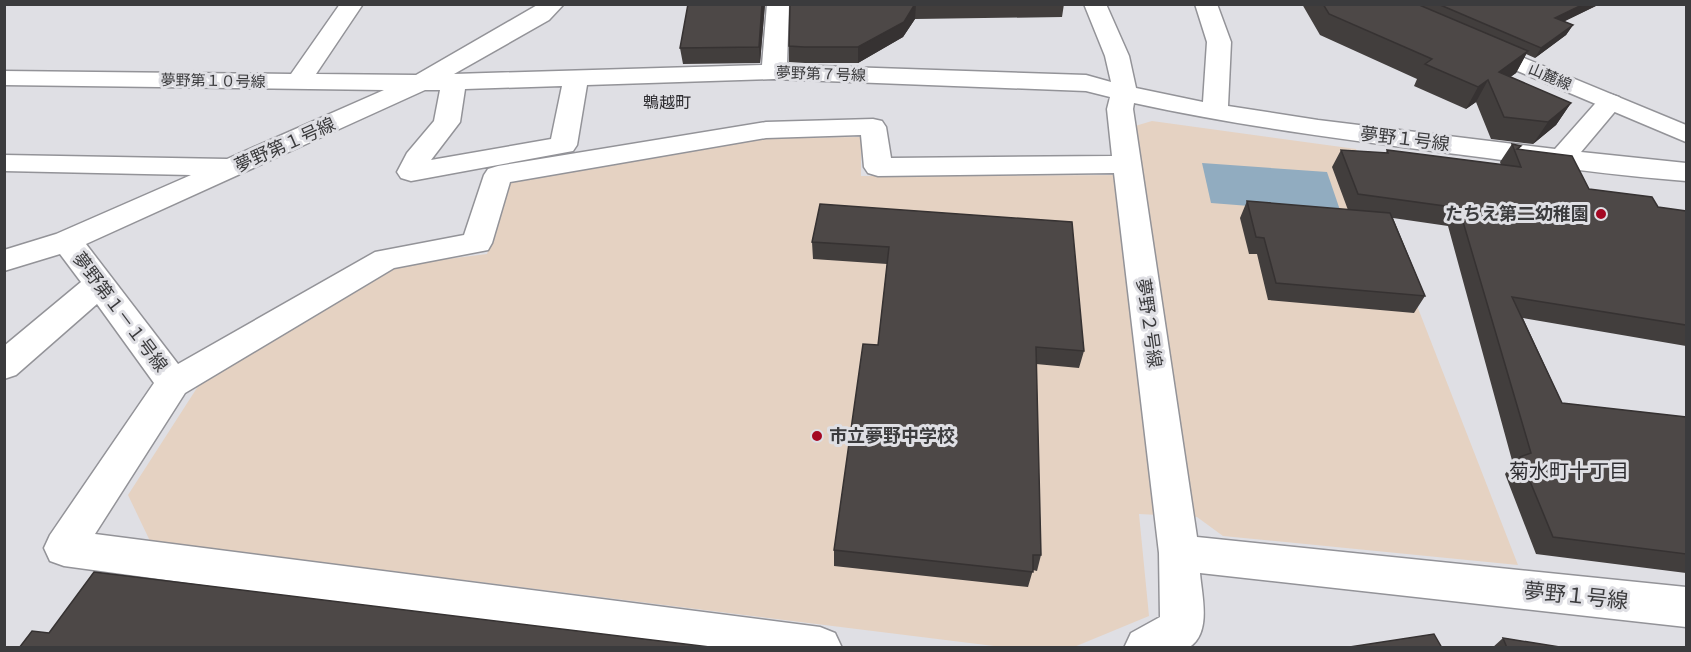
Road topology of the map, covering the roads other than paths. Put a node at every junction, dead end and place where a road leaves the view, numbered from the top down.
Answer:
1 (352, 4) edge
2 (553, 4) edge
3 (778, 4) edge
4 (1095, 4) edge
5 (1206, 4) edge
6 (1458, 37) edge
7 (774, 72) junction
8 (4, 78) edge
9 (576, 78) junction
10 (298, 82) junction
11 (454, 82) junction
12 (421, 83) junction
13 (1125, 94) junction
14 (1610, 102) junction
15 (1215, 111) junction
16 (1686, 134) edge
17 (1561, 159) junction
18 (4, 163) edge
19 (1128, 164) junction
20 (236, 167) junction
21 (1686, 172) edge
22 (67, 241) junction
23 (4, 261) edge
24 (99, 284) junction
25 (4, 366) edge
26 (173, 383) junction
27 (1179, 553) junction
28 (1686, 608) edge
29 (820, 648) edge
30 (1146, 648) edge

1 - 10 street
2 - 12 street, 夢野第１号線
3 - 7 street
4 - 13 street
5 - 15 street
6 - 14 street, 山麓線
7 - 9 street, 夢野第７号線
7 - 13 street, 夢野第７号線
8 - 10 street, 夢野第１０号線
9 - 11 street, 夢野第７号線
9 - 11 street
10 - 12 street, 夢野第１０号線
11 - 12 street, 夢野第７号線
12 - 20 street, 夢野第１号線
13 - 15 street, 夢野１号線
13 - 19 street, 夢野２号線
14 - 16 street, 山麓線
14 - 17 street
15 - 17 street, 夢野１号線
17 - 21 street, 夢野１号線
18 - 20 street
19 - 26 street
19 - 27 street, 夢野２号線
20 - 22 street, 夢野第１号線
22 - 23 street, 夢野第１号線
22 - 24 street, 夢野第１－１号線
24 - 25 street
24 - 26 street, 夢野第１－１号線
26 - 29 street
27 - 28 street, 夢野１号線
27 - 30 street, 夢野２号線

